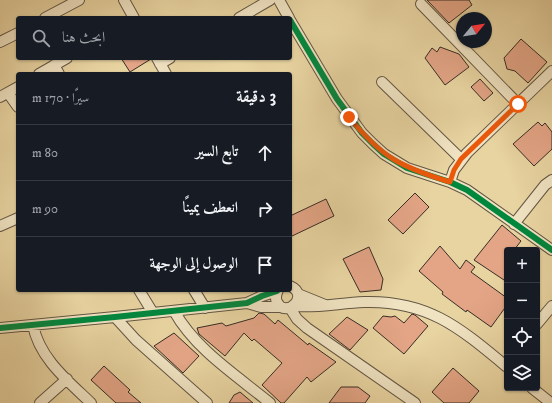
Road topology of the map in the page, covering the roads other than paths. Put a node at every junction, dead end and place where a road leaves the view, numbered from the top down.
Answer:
1 (79, 0) edge
2 (124, 0) edge
3 (270, 0) edge
4 (279, 0) edge
5 (421, 4) dead end
6 (49, 16) edge
7 (133, 16) edge
8 (242, 16) edge
9 (288, 16) edge
10 (292, 22) edge
11 (16, 34) edge
12 (0, 42) edge
13 (65, 60) edge
14 (158, 61) edge
15 (56, 70) edge
16 (552, 71) edge
17 (165, 72) edge
18 (382, 82) dead end
19 (16, 88) edge
20 (4, 95) edge
21 (518, 104) junction
22 (16, 105) edge
23 (461, 159) junction
24 (552, 180) edge
25 (450, 182) junction
26 (16, 219) edge
27 (514, 224) junction
28 (0, 226) edge
29 (552, 250) edge
30 (293, 287) edge
31 (140, 292) edge
32 (195, 292) edge
33 (273, 292) edge
34 (278, 292) edge
35 (247, 303) junction
36 (327, 306) junction
37 (552, 306) edge
38 (288, 307) junction
39 (205, 308) junction
40 (174, 311) junction
41 (153, 313) junction
42 (115, 318) junction
43 (540, 320) edge
44 (1, 325) edge
45 (33, 325) junction
46 (504, 362) edge
47 (67, 379) junction
48 (536, 391) edge
49 (40, 403) edge
50 (91, 403) edge
51 (207, 403) edge
52 (270, 403) edge
53 (415, 403) edge
54 (551, 403) edge

1 - 6 street
2 - 7 street
3 - 8 street
4 - 9 street
5 - 21 street
10 - 25 street
11 - 12 street
13 - 15 street
14 - 17 street
16 - 21 street
18 - 23 street
19 - 20 street
20 - 22 street
21 - 23 street
23 - 25 street
24 - 27 street
25 - 27 street
26 - 28 street
27 - 29 street
30 - 36 street
30 - 38 street
31 - 41 street
32 - 39 street
33 - 35 street
34 - 38 street
35 - 38 street
35 - 39 street
36 - 38 street
36 - 46 street
37 - 43 street
38 - 53 street
39 - 40 street
40 - 41 street
40 - 52 street
41 - 42 street
42 - 45 street
42 - 51 street
44 - 45 street
45 - 47 street
47 - 49 street
47 - 50 street
48 - 54 street

